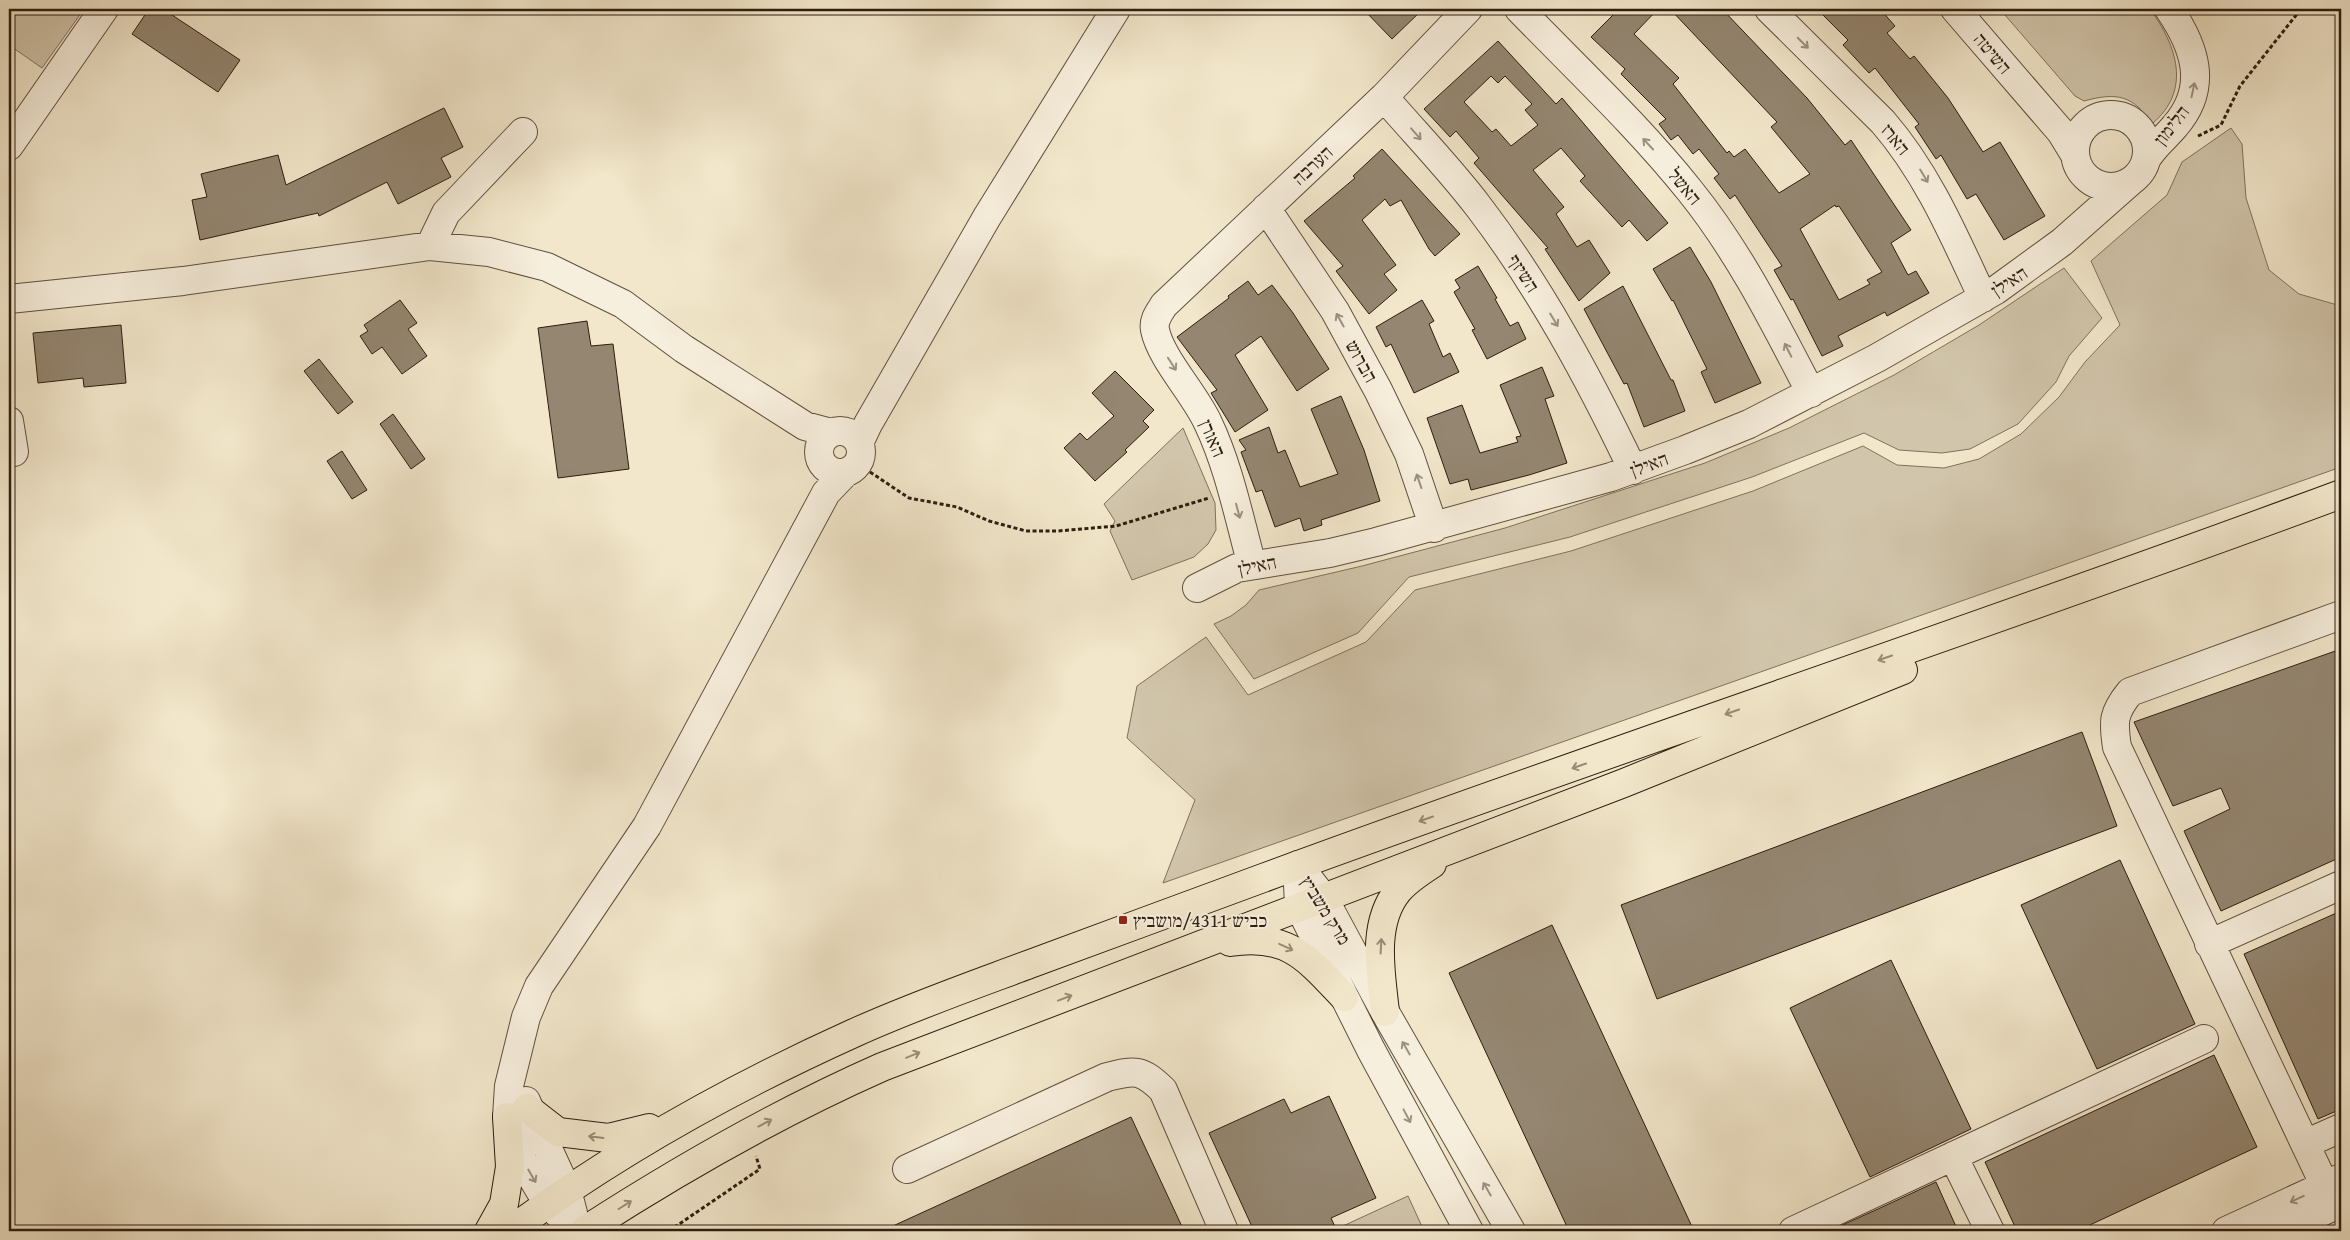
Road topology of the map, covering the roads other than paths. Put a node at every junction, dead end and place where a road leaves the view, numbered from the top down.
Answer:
1 (104, 9) edge
2 (1116, 9) edge
3 (1468, 9) edge
4 (1519, 9) edge
5 (1769, 9) edge
6 (1955, 9) edge
7 (2169, 9) edge
8 (1384, 97) junction
9 (2031, 98) junction
10 (2096, 118) junction
11 (523, 132) dead end
12 (9, 146) edge
13 (2147, 158) junction
14 (2077, 160) junction
15 (2131, 181) junction
16 (1266, 208) junction
17 (2062, 242) junction
18 (430, 246) junction
19 (1984, 298) junction
20 (9, 299) edge
21 (1156, 319) joint
22 (1810, 393) junction
23 (9, 421) edge
24 (14, 452) dead end
25 (842, 453) junction
26 (1633, 470) junction
27 (2334, 497) edge
28 (1434, 528) junction
29 (1252, 565) junction
30 (1197, 588) dead end
31 (2341, 615) edge
32 (1458, 846) junction
33 (1298, 865) junction
34 (2341, 885) edge
35 (1311, 902) junction
36 (2209, 944) junction
37 (1204, 946) junction
38 (1344, 997) junction
39 (1386, 1012) junction
40 (2204, 1039) dead end
41 (518, 1112) junction
42 (677, 1121) junction
43 (2341, 1128) edge
44 (2305, 1144) junction
45 (1953, 1156) junction
46 (907, 1169) dead end
47 (2336, 1189) edge
48 (557, 1197) junction
49 (489, 1231) edge
50 (510, 1231) edge
51 (577, 1231) edge
52 (584, 1231) edge
53 (1224, 1231) edge
54 (1469, 1231) edge
55 (1511, 1231) edge
56 (1793, 1231) edge
57 (1990, 1231) edge
58 (2226, 1231) edge
59 (2279, 1231) edge

1 - 12 street
2 - 25 street
3 - 8 street, הערבה
22 -> 4 street, האשל
5 -> 19 street, הארז
6 - 9 street, השיטה
13 -> 7 street, הלימון
8 - 16 street, הערבה
8 -> 26 street, השיזף
9 - 10 street, השיטה
9 - 14 street, השיטה
10 - 13 street
10 - 14 street
11 - 18 street
13 - 15 street
14 - 15 street
14 - 17 street, האילן
15 - 17 street, האילן
16 - 21 street, הערבה
28 -> 16 street, הברוש
17 - 19 street, האילן
18 - 20 street
18 - 25 street
19 - 22 street, האילן
21 -> 29 street, האורן
22 - 26 street, האילן
23 - 24 street
25 - 41 street
26 - 28 street, האילן
27 - 32 main road
27 -> 33 main road
28 - 29 street, האילן
29 - 30 street, האילן
31 - 36 street
32 - 35 main road
39 -> 32 main road
33 - 35 street, מרק משביץ
33 - 42 main road
34 - 36 street
35 - 37 main road
35 - 38 street, מרק משביץ
35 - 39 street, מרק משביץ
36 - 44 street
37 -> 38 main road
52 -> 37 main road
38 -> 54 street, מרק משביץ
55 -> 39 street, מרק משביץ
40 - 45 street
42 -> 41 main road
41 - 48 street
41 - 49 main road
42 - 48 main road
43 - 44 street
44 - 47 street
45 - 56 street
45 - 57 street
46 - 53 street
47 -> 58 street
47 - 59 street
48 - 50 main road
48 - 51 street

